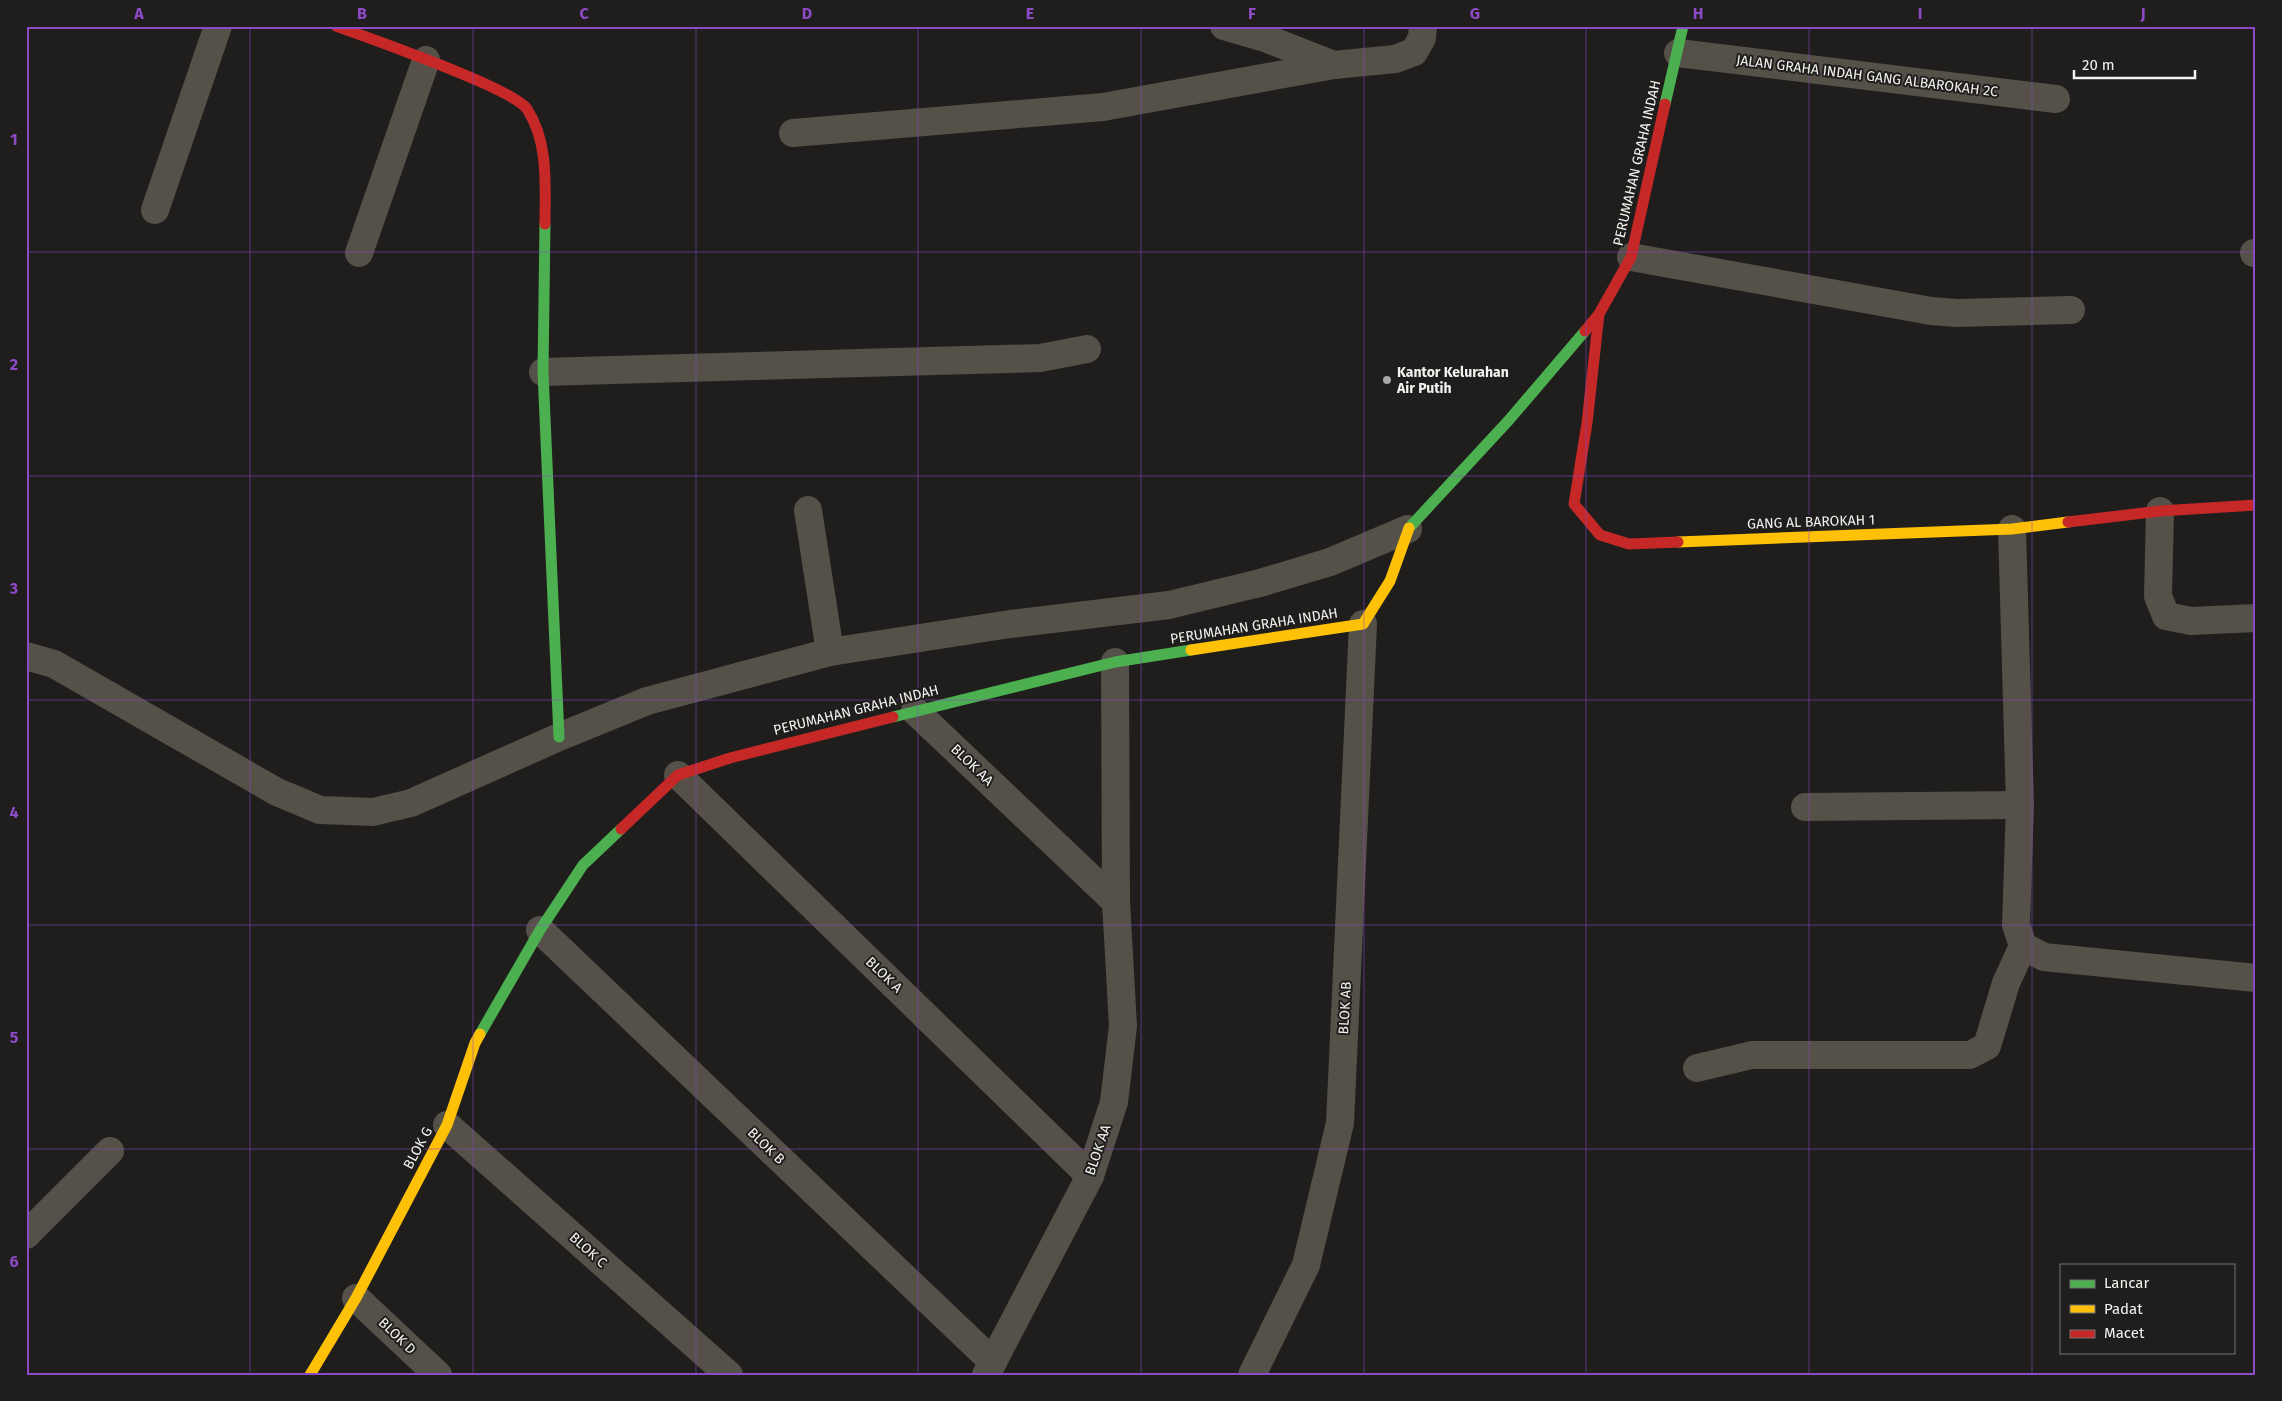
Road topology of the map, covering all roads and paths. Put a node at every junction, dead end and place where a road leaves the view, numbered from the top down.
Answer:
1 (218, 26) edge
2 (336, 26) edge
3 (1224, 26) edge
4 (1423, 26) edge
5 (1682, 26) edge
6 (1678, 53) junction
7 (426, 60) junction
8 (1334, 65) junction
9 (2056, 99) dead end
10 (793, 133) dead end
11 (155, 210) dead end
12 (358, 253) dead end
13 (1631, 257) junction
14 (2071, 310) dead end
15 (1599, 314) junction
16 (1087, 350) dead end
17 (543, 372) junction
18 (2256, 504) edge
19 (808, 510) dead end
20 (2160, 511) junction
21 (1408, 530) junction
22 (2012, 530) junction
23 (2256, 618) edge
24 (1363, 624) junction
25 (830, 652) junction
26 (26, 656) edge
27 (1115, 662) junction
28 (915, 711) junction
29 (559, 737) junction
30 (678, 775) junction
31 (2020, 805) junction
32 (1806, 807) dead end
33 (1116, 902) junction
34 (540, 930) junction
35 (2023, 946) junction
36 (2256, 978) edge
37 (1697, 1068) dead end
38 (447, 1124) junction
39 (110, 1151) dead end
40 (1090, 1176) junction
41 (26, 1235) edge
42 (356, 1298) junction
43 (990, 1368) edge
44 (310, 1375) edge
45 (438, 1375) edge
46 (729, 1375) edge
47 (1252, 1375) edge

1 - 11 street
2 - 7 street
3 - 8 street
4 - 8 street
5 - 6 street, PERUMAHAN GRAHA INDAH
6 - 9 street, JALAN GRAHA INDAH GANG ALBAROKAH 2C
6 - 13 street, PERUMAHAN GRAHA INDAH
7 - 12 street
7 - 17 street
8 - 10 street
13 - 14 street
13 - 15 street, PERUMAHAN GRAHA INDAH
15 - 21 street, PERUMAHAN GRAHA INDAH
15 - 22 street, GANG AL BAROKAH 1
16 - 17 street
17 - 29 street
18 - 20 street, GANG AL BAROKAH 1
19 - 25 street
20 - 22 street, GANG AL BAROKAH 1
20 - 23 street
21 - 24 street, PERUMAHAN GRAHA INDAH
21 - 25 street
22 - 31 street
24 - 27 street, PERUMAHAN GRAHA INDAH
24 - 47 street, BLOK AB
25 - 29 street
26 - 29 street
27 - 28 street, PERUMAHAN GRAHA INDAH
27 - 33 street, BLOK AA
28 - 30 street, PERUMAHAN GRAHA INDAH
28 - 33 street, BLOK AA
30 - 34 street, PERUMAHAN GRAHA INDAH
30 - 40 street, BLOK A
31 - 32 street
31 - 35 street
33 - 40 street, BLOK AA
34 - 38 street, BLOK G
34 - 43 street, BLOK B
35 - 36 street
35 - 37 street
38 - 42 street, BLOK G
38 - 46 street, BLOK C
39 - 41 street
40 - 43 street, BLOK AA
42 - 44 street, BLOK G
42 - 45 street, BLOK D

